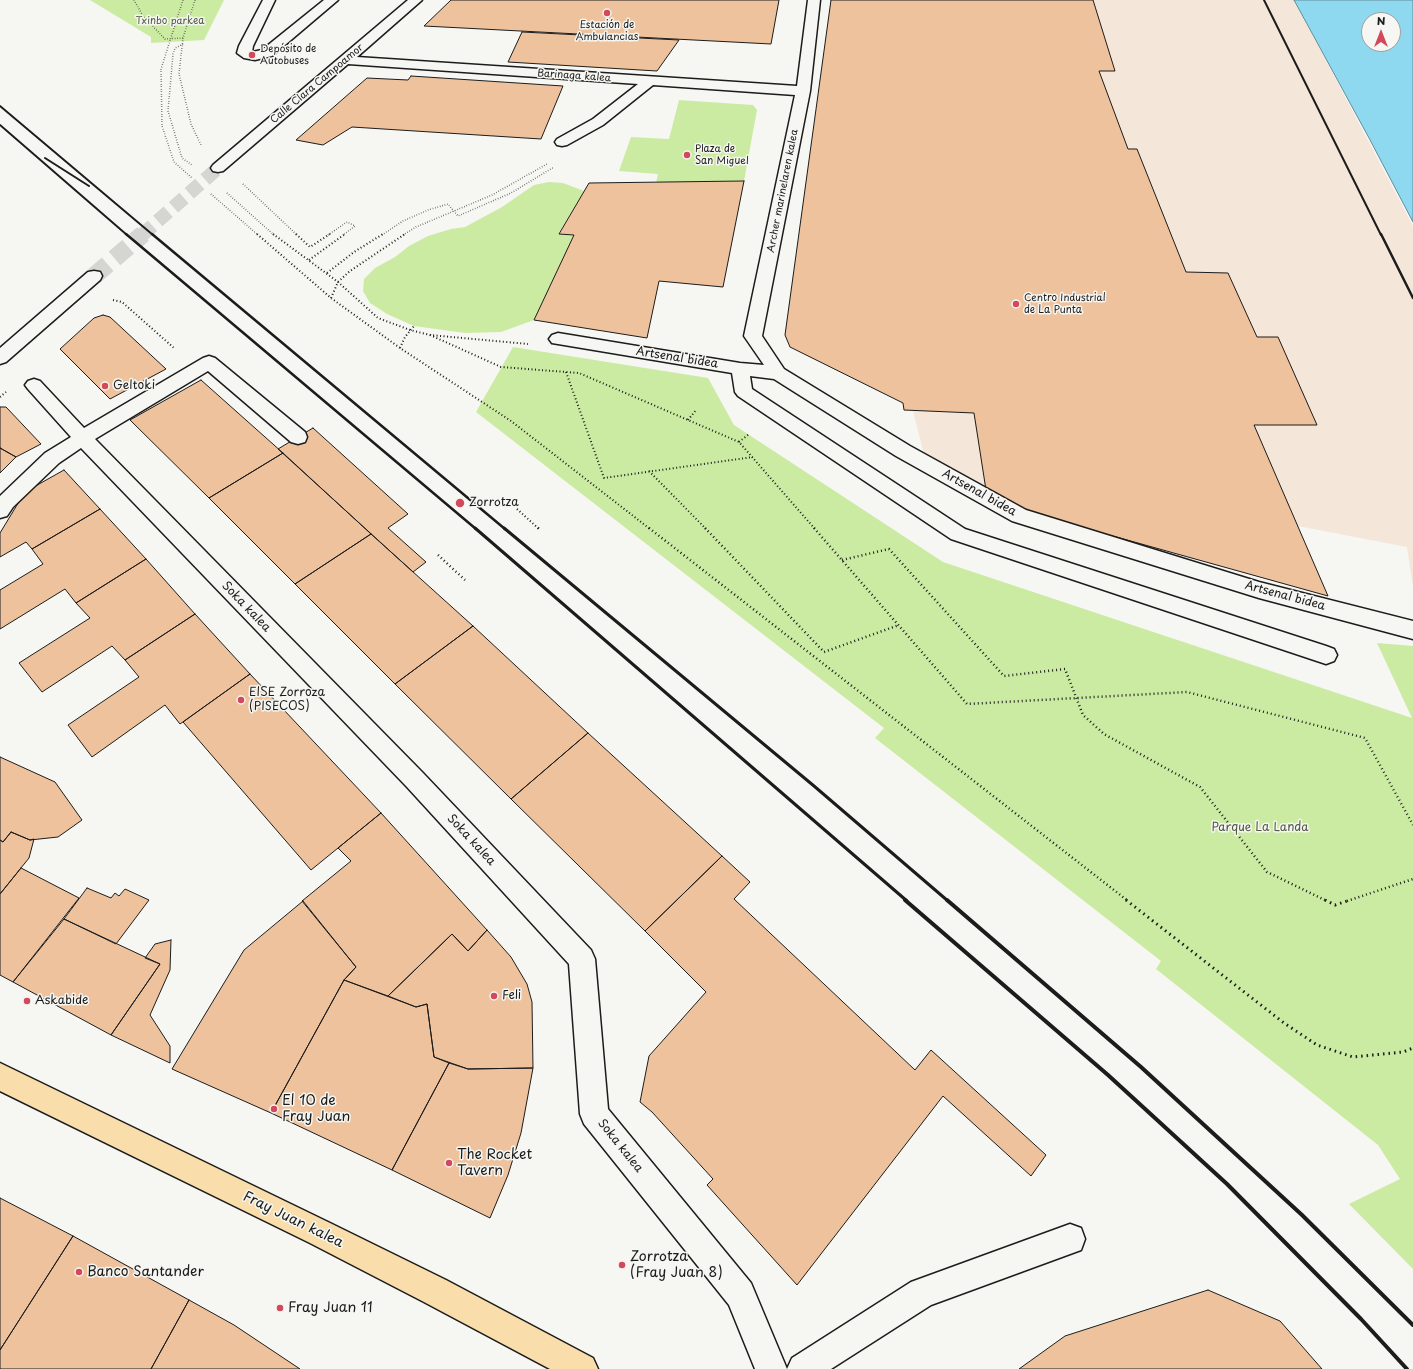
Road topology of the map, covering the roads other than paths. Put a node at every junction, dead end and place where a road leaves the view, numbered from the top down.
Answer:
1 (269, 0) edge
2 (332, 0) edge
3 (416, 0) edge
4 (814, 0) edge
5 (346, 60) junction
6 (650, 81) junction
7 (803, 91) junction
8 (562, 142) dead end
9 (218, 168) tunnel mouth
10 (94, 276) tunnel mouth
11 (558, 339) dead end
12 (0, 358) edge
13 (740, 369) junction
14 (778, 373) junction
15 (34, 385) dead end
16 (298, 437) dead end
17 (83, 439) junction
18 (0, 511) edge
19 (1413, 630) edge
20 (1326, 655) dead end
21 (0, 1077) edge
22 (1070, 1238) dead end
23 (582, 1369) edge
24 (771, 1369) edge
25 (803, 1369) edge

1 - 2 street
3 - 5 street, Calle Clara Campoamor
4 - 7 street, Archer marinelaren kalea
5 - 6 street, Barinaga kalea
5 - 9 street, Calle Clara Campoamor
6 - 7 street, Barinaga kalea
6 - 8 street
7 - 14 street, Archer marinelaren kalea
10 - 12 street
11 - 13 street, Artsenal bidea
13 - 14 street, Artsenal bidea
13 - 20 street
14 - 19 street, Artsenal bidea
15 - 17 street, Soka kalea
16 - 17 street
17 - 18 street
17 - 24 street, Soka kalea
21 - 23 main road, Fray Juan kalea
22 - 25 street

